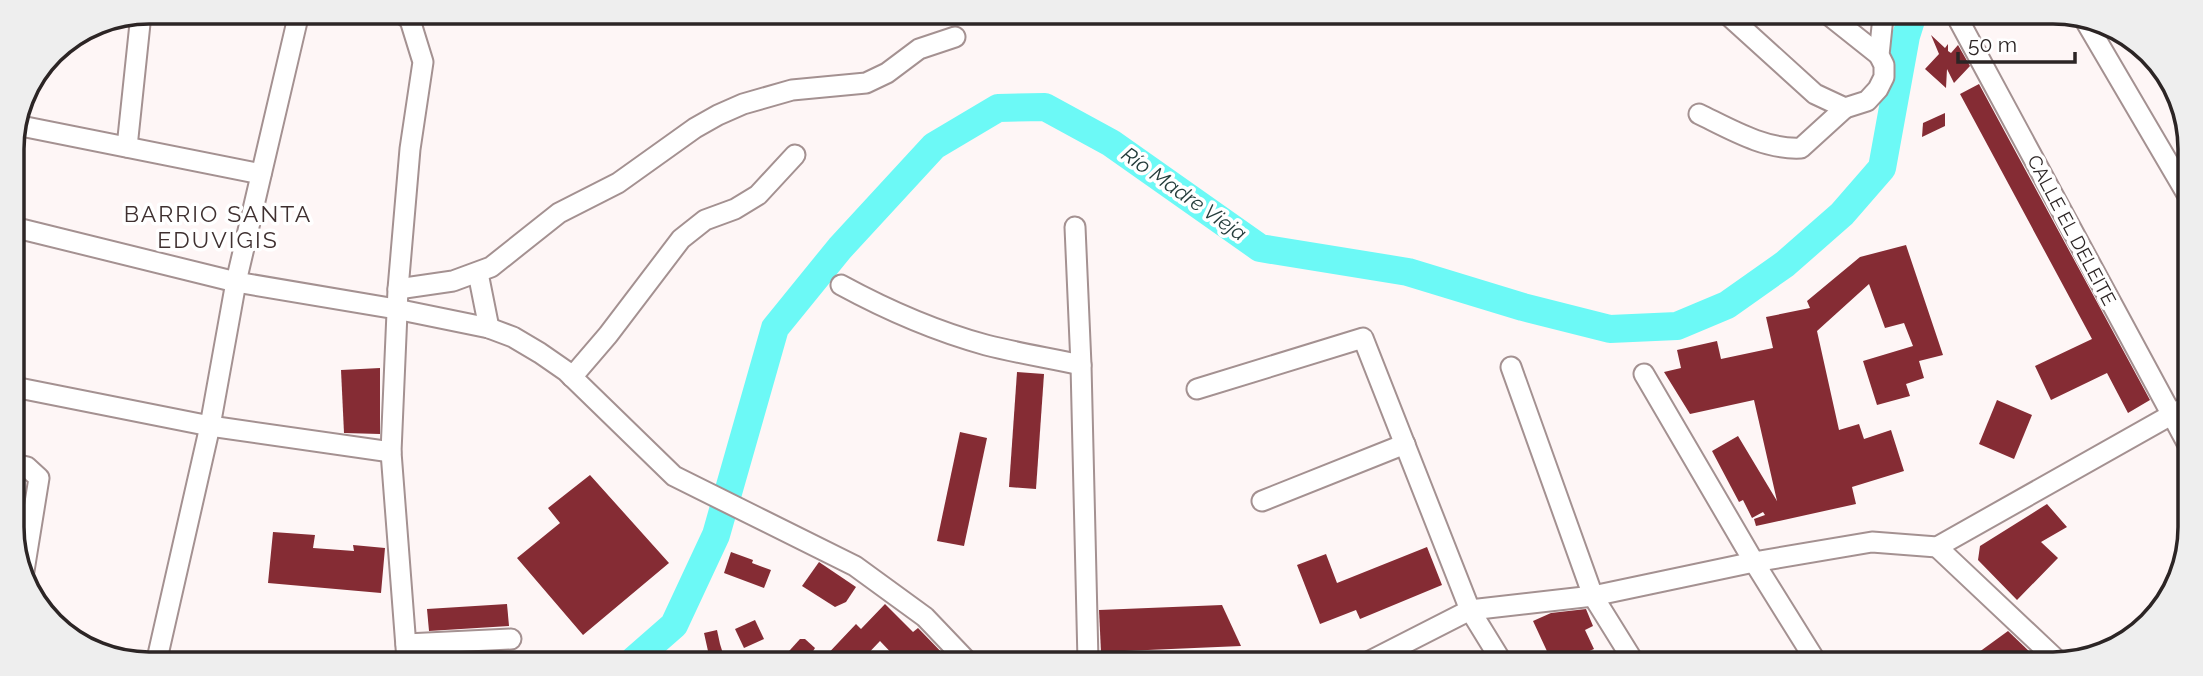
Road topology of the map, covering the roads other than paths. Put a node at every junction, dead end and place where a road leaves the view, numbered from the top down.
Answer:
1 (296, 24) edge
2 (411, 24) edge
3 (1738, 24) edge
4 (1840, 24) edge
5 (1882, 24) edge
6 (1961, 24) edge
7 (140, 25) edge
8 (2091, 31) edge
9 (954, 37) dead end
10 (1879, 55) junction
11 (1845, 108) junction
12 (1699, 114) dead end
13 (27, 127) edge
14 (127, 147) junction
15 (795, 155) dead end
16 (261, 174) junction
17 (2178, 180) edge
18 (1075, 227) dead end
19 (25, 229) edge
20 (478, 273) junction
21 (236, 282) junction
22 (841, 285) dead end
23 (397, 299) junction
24 (488, 328) junction
25 (1081, 365) junction
26 (1511, 367) dead end
27 (1644, 374) dead end
28 (572, 377) junction
29 (1197, 388) dead end
30 (24, 389) edge
31 (2178, 409) edge
32 (2178, 412) edge
33 (210, 426) junction
34 (1405, 444) junction
35 (391, 452) junction
36 (24, 466) edge
37 (1262, 501) dead end
38 (1937, 547) junction
39 (27, 552) edge
40 (1754, 562) junction
41 (1594, 596) junction
42 (1470, 610) junction
43 (511, 639) dead end
44 (1389, 651) edge
45 (1495, 651) edge
46 (1627, 651) edge
47 (1809, 651) edge
48 (2047, 651) edge
49 (159, 652) edge
50 (407, 652) edge
51 (408, 652) edge
52 (958, 652) edge
53 (1088, 652) edge

1 - 16 street
2 - 23 street
3 - 11 street
4 - 10 street
5 - 10 street
6 - 31 street, CALLE EL DELEITE
7 - 14 street
8 - 17 street
9 - 20 street
10 - 11 street
11 - 12 street
13 - 14 street
14 - 16 street
15 - 28 street
16 - 21 street
18 - 25 street
19 - 21 street
20 - 23 street
20 - 24 street
21 - 23 street
21 - 33 street
22 - 25 street
23 - 24 street
23 - 35 street
24 - 28 street
25 - 53 street
26 - 41 street
27 - 40 street
28 - 52 street
29 - 34 street
30 - 33 street
32 - 38 street
33 - 35 street
33 - 49 street
34 - 37 street
34 - 42 street
35 - 50 street
36 - 39 street
38 - 40 street
38 - 48 street
40 - 41 street
40 - 47 street
41 - 42 street
41 - 46 street
42 - 44 street
42 - 45 street
43 - 51 street

